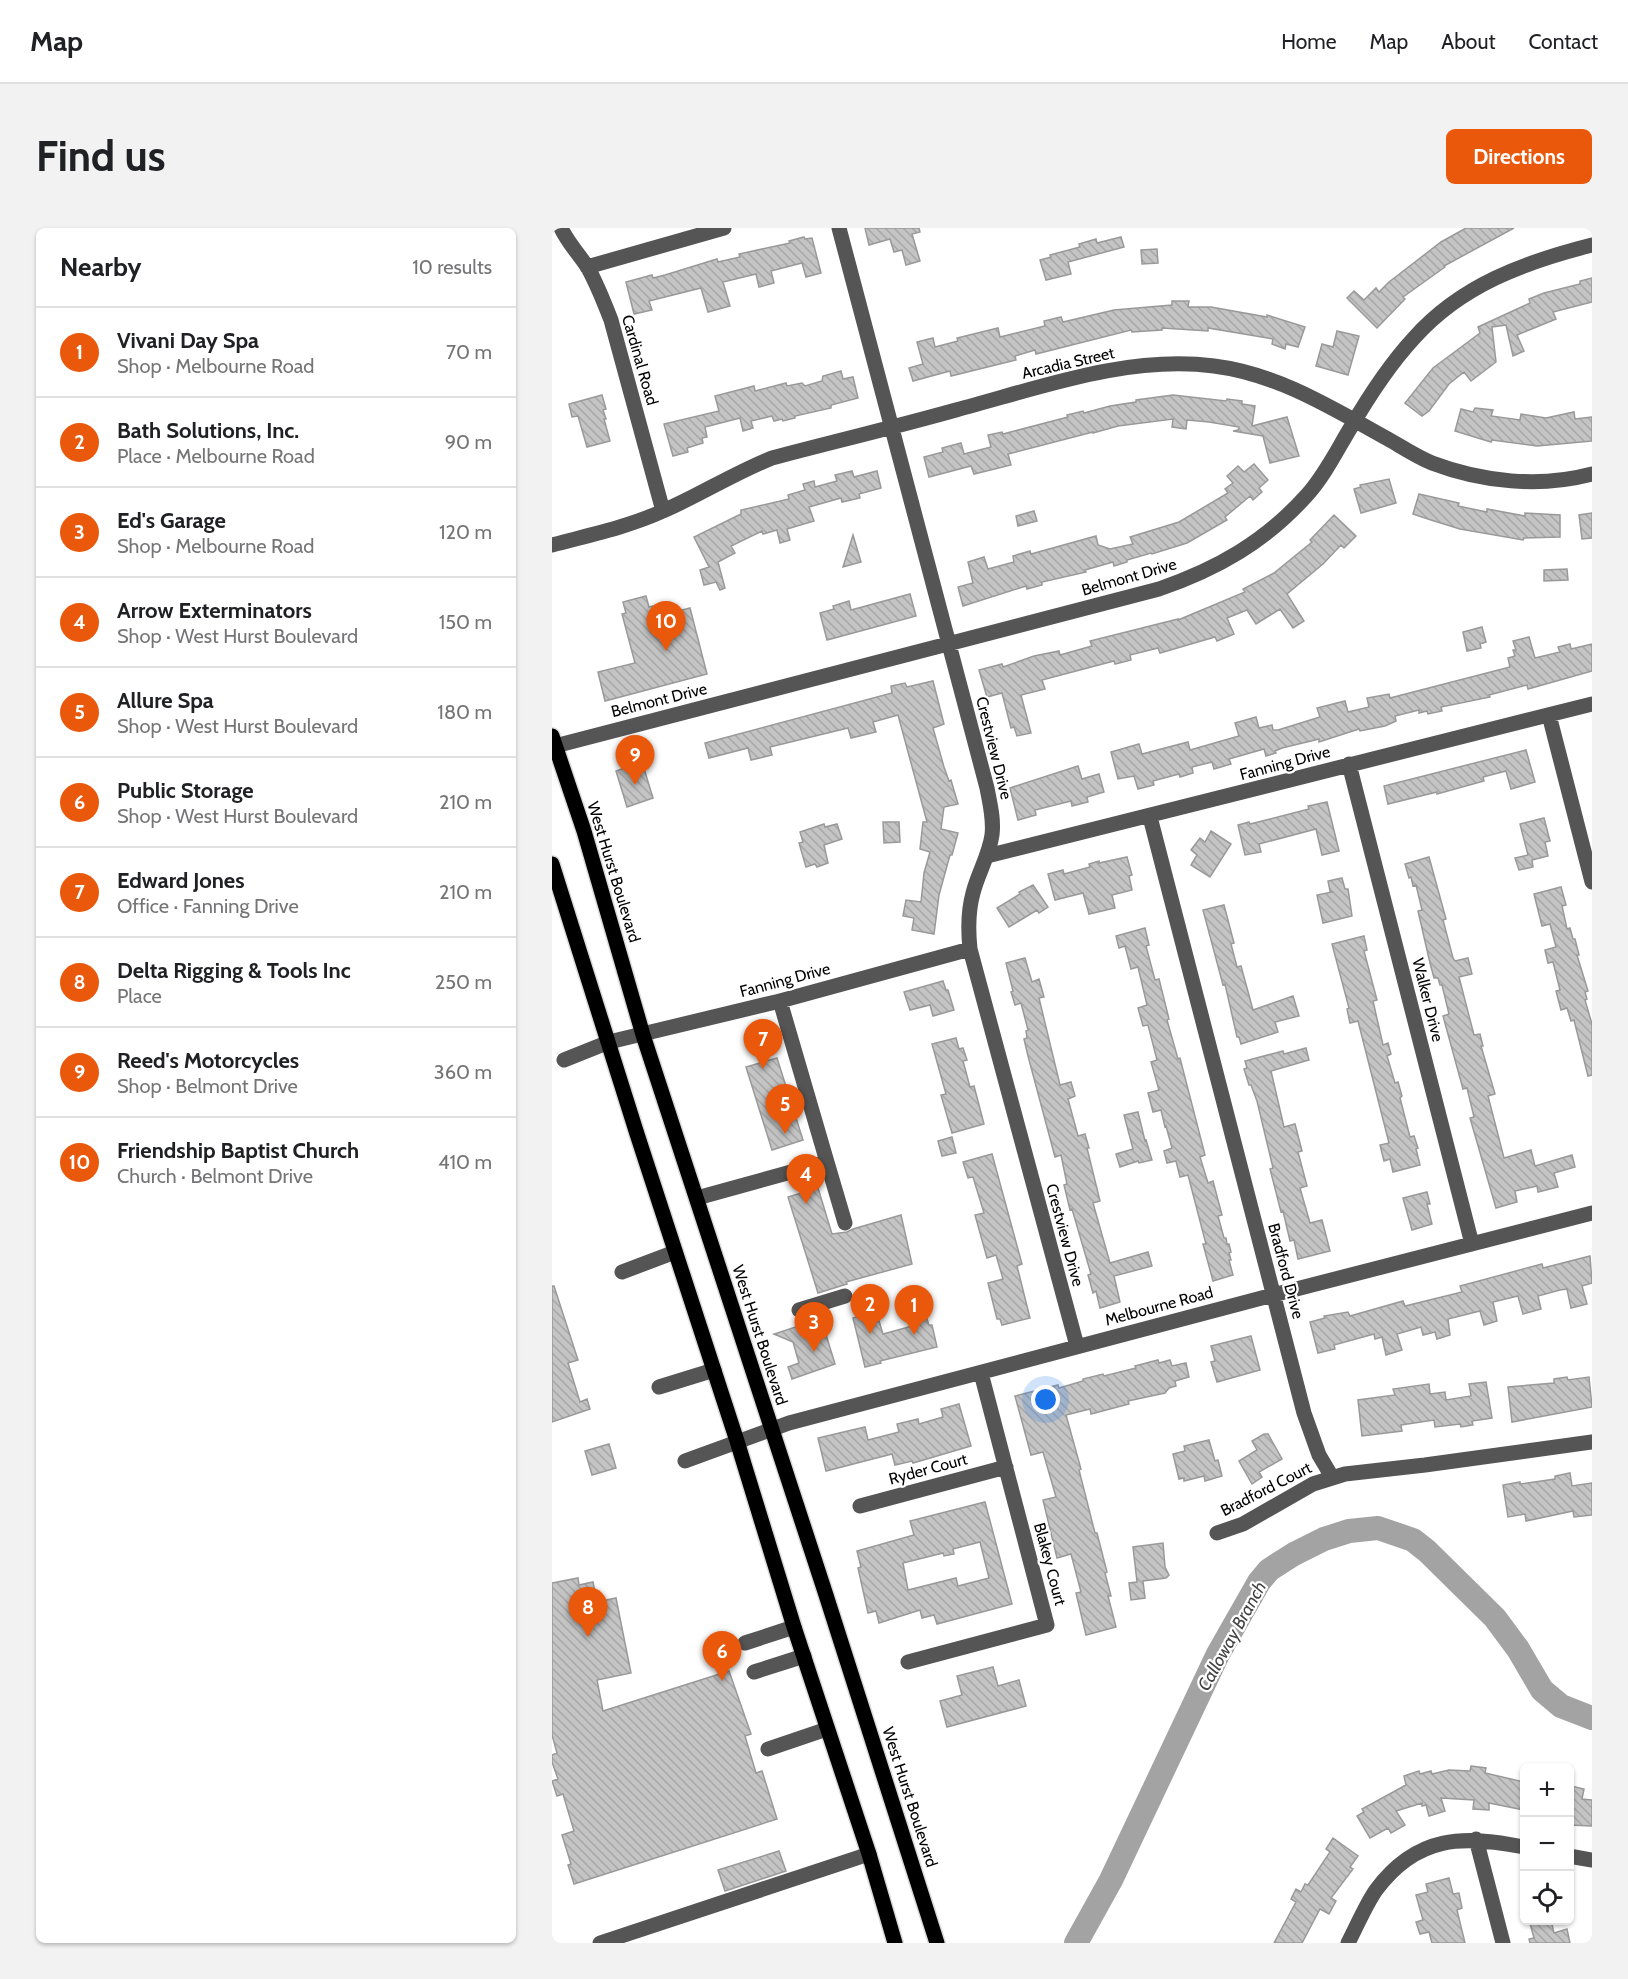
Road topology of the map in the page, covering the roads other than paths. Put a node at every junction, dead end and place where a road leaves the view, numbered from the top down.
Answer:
1 (561, 228) edge
2 (724, 228) edge
3 (839, 228) edge
4 (1592, 244) edge
5 (587, 267) junction
6 (1354, 421) junction
7 (892, 426) junction
8 (1592, 474) edge
9 (663, 512) junction
10 (552, 545) edge
11 (948, 644) junction
12 (1592, 704) edge
13 (1549, 715) junction
14 (553, 741) edge
15 (1349, 765) junction
16 (1150, 817) junction
17 (987, 856) junction
18 (552, 864) edge
19 (1592, 882) edge
20 (970, 949) junction
21 (780, 1001) junction
22 (644, 1035) junction
23 (609, 1042) junction
24 (564, 1060) dead end
25 (827, 1162) junction
26 (697, 1198) junction
27 (1592, 1214) edge
28 (845, 1223) dead end
29 (1472, 1244) junction
30 (675, 1252) junction
31 (622, 1272) dead end
32 (1273, 1295) junction
33 (845, 1296) dead end
34 (799, 1310) dead end
35 (1077, 1346) junction
36 (714, 1370) junction
37 (981, 1373) junction
38 (659, 1387) dead end
39 (771, 1429) junction
40 (737, 1441) junction
41 (1592, 1442) edge
42 (685, 1461) dead end
43 (1005, 1467) junction
44 (1332, 1477) junction
45 (860, 1506) dead end
46 (1217, 1533) dead end
47 (794, 1628) junction
48 (745, 1643) dead end
49 (804, 1656) junction
50 (908, 1662) dead end
51 (753, 1672) dead end
52 (827, 1729) junction
53 (768, 1749) dead end
54 (1476, 1839) junction
55 (1520, 1846) edge
56 (869, 1854) junction
57 (1574, 1857) edge
58 (1592, 1860) edge
59 (600, 1943) edge
60 (895, 1943) edge
61 (937, 1943) edge
62 (1348, 1943) edge
63 (1503, 1943) edge

1 - 5 street, Cardinal Road
2 - 5 street
3 - 7 street, Crestview Drive
4 - 6 street, Belmont Drive
5 - 9 street, Cardinal Road
6 - 7 street, Arcadia Street
6 - 8 street, Arcadia Street
6 - 11 street, Belmont Drive
7 - 9 street, Arcadia Street
7 - 11 street, Crestview Drive
9 - 10 street, Arcadia Street
11 - 14 street, Belmont Drive
11 - 17 street, Crestview Drive
12 - 13 street, Fanning Drive
13 - 15 street, Fanning Drive
13 - 19 street
14 - 22 main road, West Hurst Boulevard
15 - 16 street, Fanning Drive
15 - 29 street, Walker Drive
16 - 17 street, Fanning Drive
16 - 32 street, Bradford Drive
17 - 20 street, Crestview Drive
18 - 23 main road
20 - 21 street, Fanning Drive
20 - 35 street, Crestview Drive
21 - 22 street, Fanning Drive
21 - 25 street
22 - 23 street, Fanning Drive
22 - 26 main road, West Hurst Boulevard
23 - 24 street, Fanning Drive
23 - 30 main road
25 - 26 street
25 - 28 street
26 - 39 main road, West Hurst Boulevard
27 - 29 street, Melbourne Road
29 - 32 street, Melbourne Road
30 - 31 street
30 - 36 main road
32 - 35 street, Melbourne Road
32 - 44 street, Bradford Drive
33 - 34 street
35 - 37 street, Melbourne Road
36 - 38 street
36 - 40 main road
37 - 39 street, Melbourne Road
37 - 43 street, Blakey Court
39 - 40 street, Melbourne Road
39 - 61 main road, West Hurst Boulevard
40 - 42 street, Melbourne Road
40 - 47 main road
41 - 44 street
43 - 45 street, Ryder Court
43 - 50 street, Blakey Court
44 - 46 street, Bradford Court
47 - 48 street
47 - 49 main road
49 - 51 street
49 - 52 main road
52 - 53 street
52 - 56 main road
54 - 55 street
54 - 62 street
54 - 63 street
56 - 59 street
56 - 60 main road
57 - 58 street

